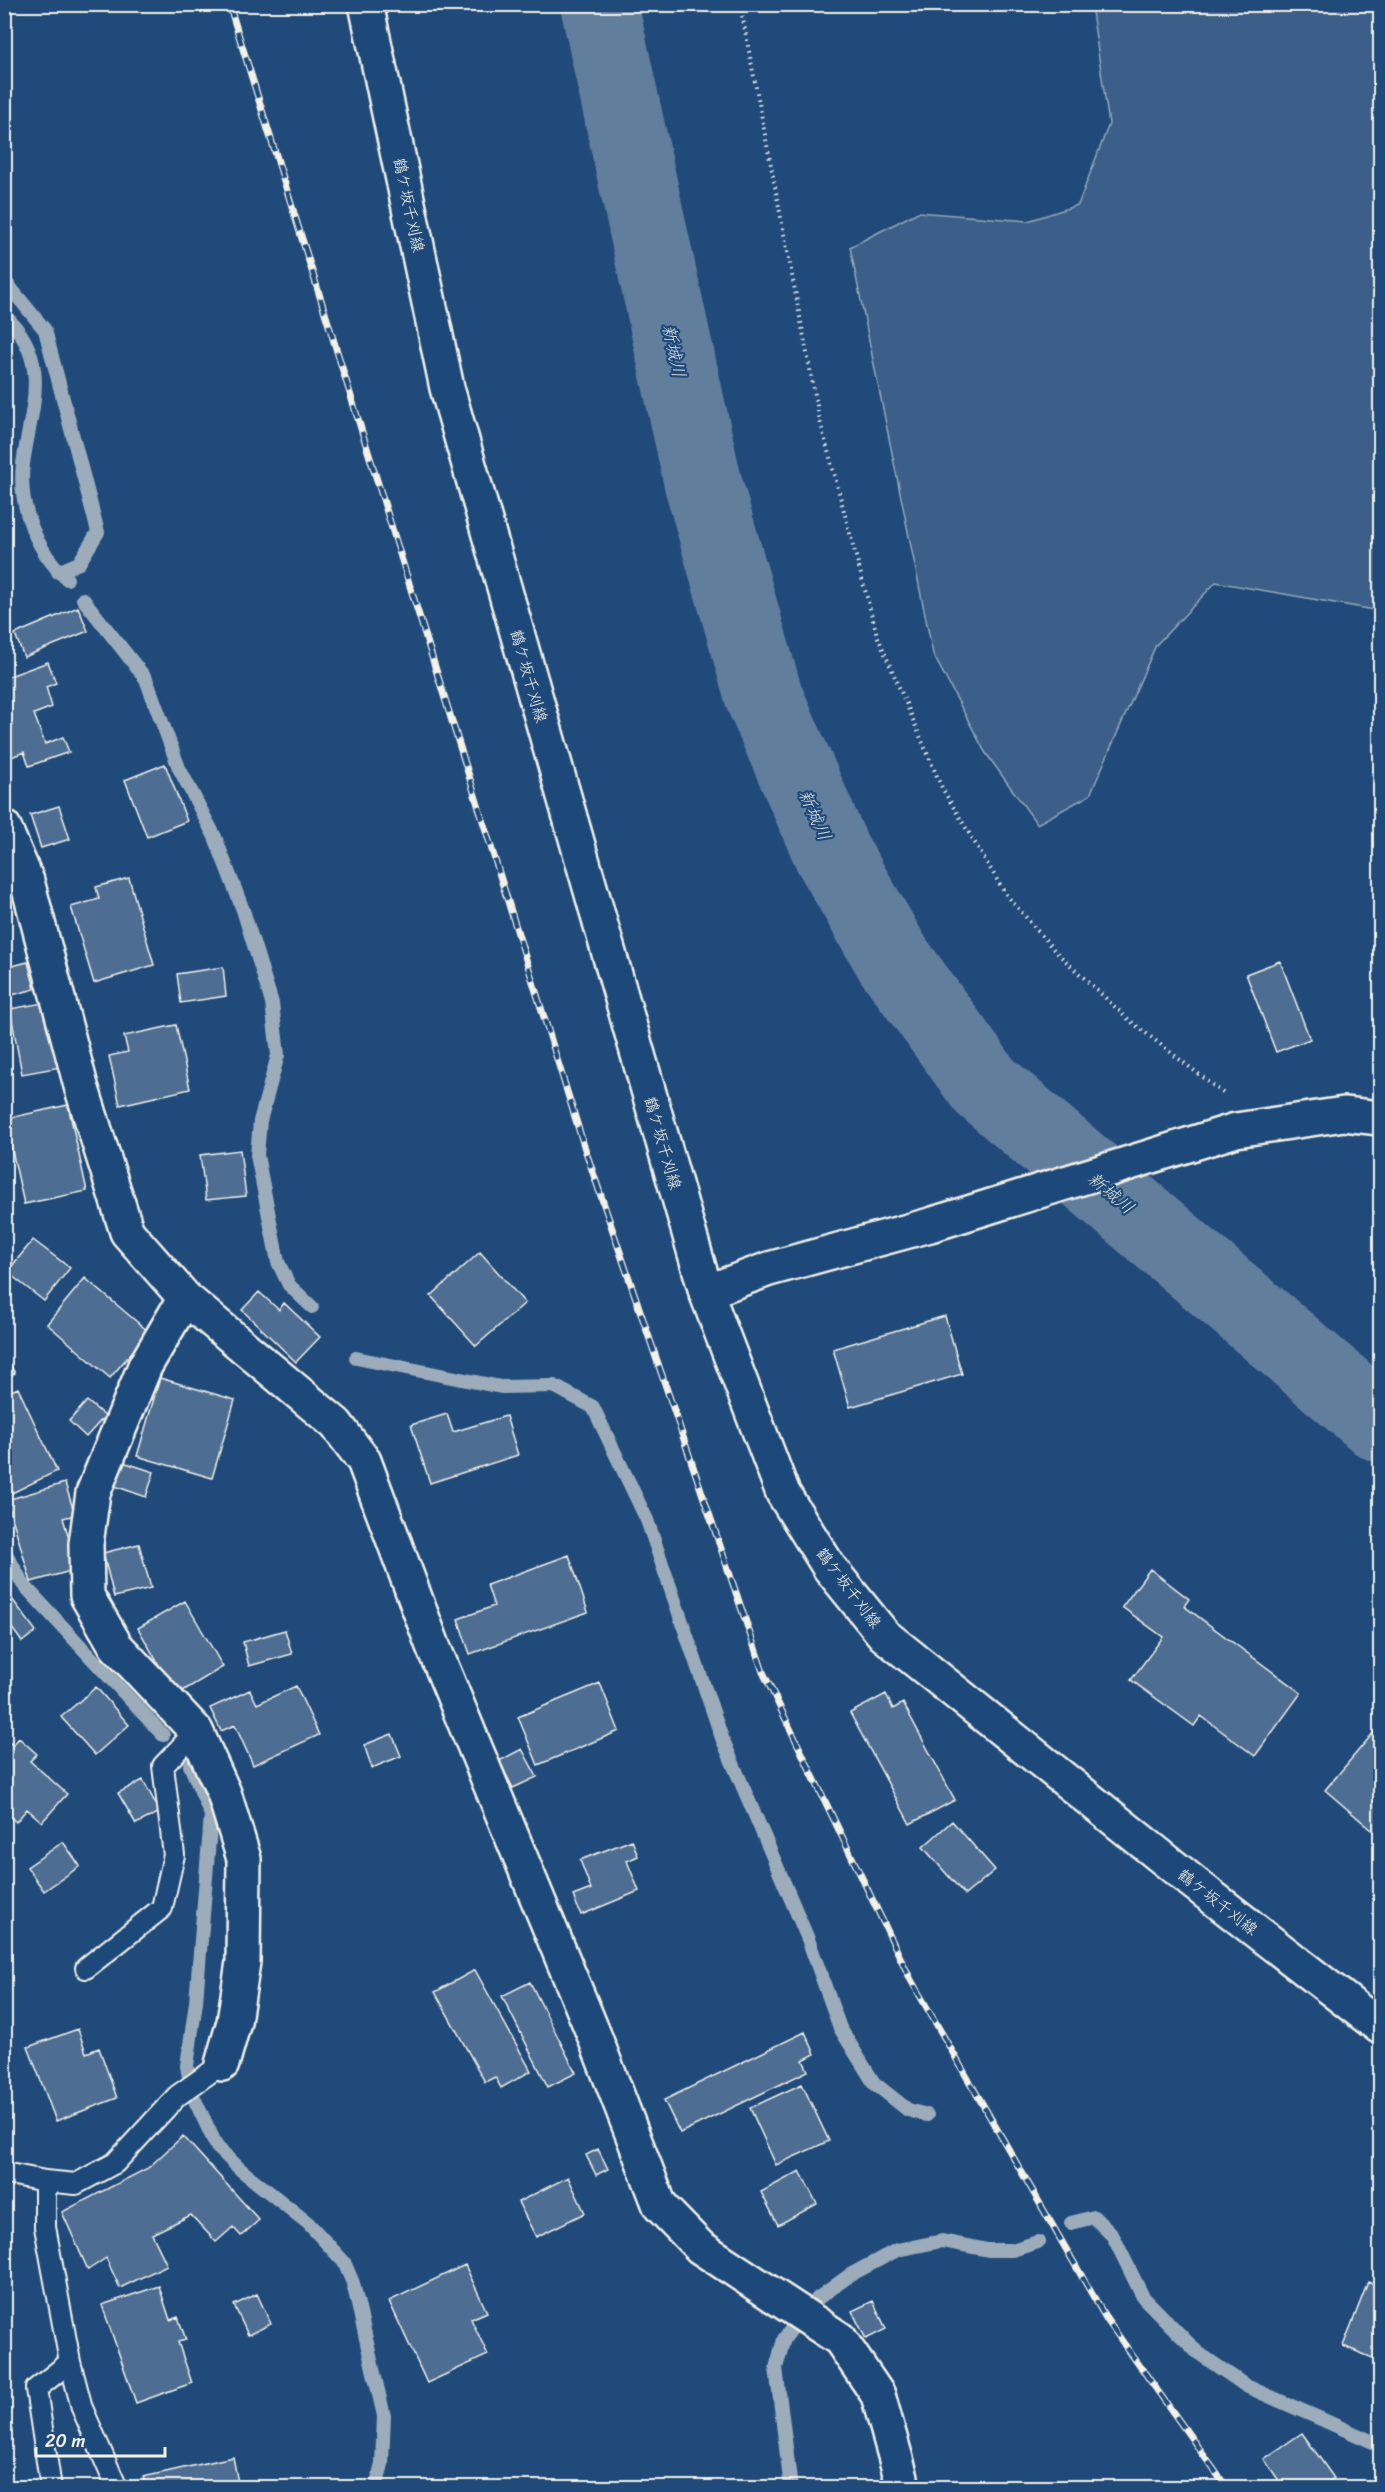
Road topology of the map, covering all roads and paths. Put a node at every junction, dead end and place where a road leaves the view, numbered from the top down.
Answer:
1 (366, 4) edge
2 (740, 4) edge
3 (4, 826) edge
4 (1380, 1118) edge
5 (1251, 1128) junction
6 (705, 1292) junction
7 (184, 1298) junction
8 (196, 1731) junction
9 (86, 1968) dead end
10 (1380, 2027) edge
11 (213, 2070) joint
12 (4, 2173) edge
13 (45, 2181) junction
14 (70, 2362) junction
15 (51, 2487) edge
16 (117, 2487) edge
17 (901, 2487) edge

1 - 6 street, 鶴ケ坂千刈線
2 - 5 path
3 - 7 street
4 - 5 street
5 - 6 street
6 - 10 street, 鶴ケ坂千刈線
7 - 8 street
7 - 17 street
8 - 9 lane
8 - 11 street
11 - 13 lane
12 - 13 lane
13 - 14 lane
14 - 15 lane
14 - 16 lane

